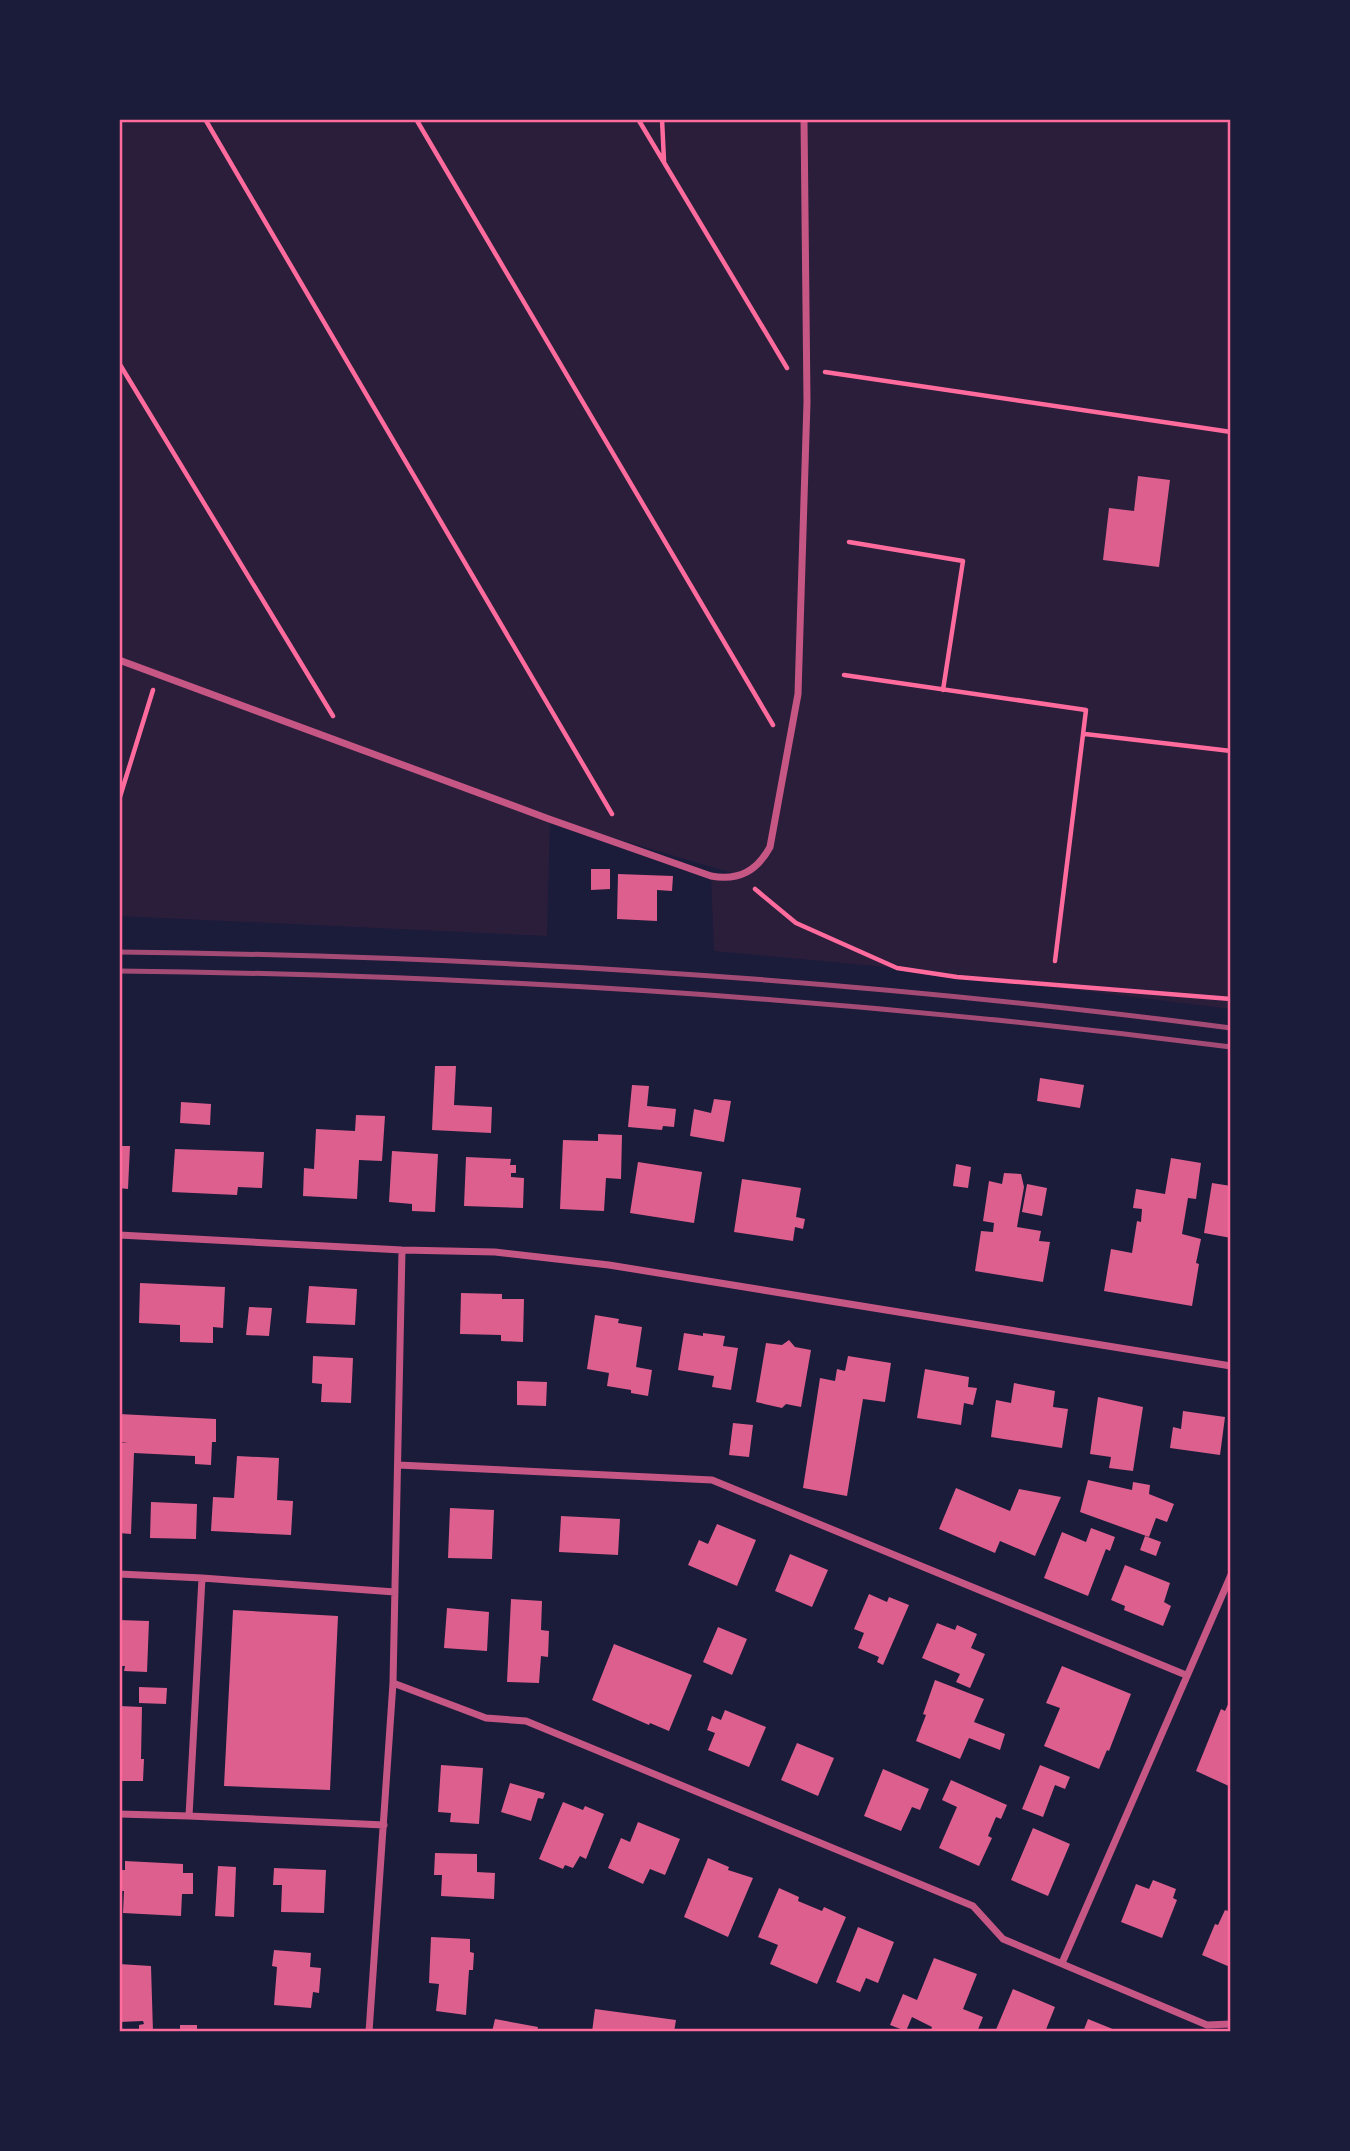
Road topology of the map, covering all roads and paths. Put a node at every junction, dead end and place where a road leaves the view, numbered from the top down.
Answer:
1 (205, 119) edge
2 (416, 119) edge
3 (638, 119) edge
4 (662, 119) edge
5 (804, 119) edge
6 (664, 162) junction
7 (119, 363) edge
8 (806, 369) junction
9 (807, 402) junction
10 (1231, 432) edge
11 (849, 542) dead end
12 (119, 660) edge
13 (158, 674) junction
14 (844, 675) dead end
15 (943, 690) junction
16 (333, 716) dead end
17 (775, 728) dead end
18 (1084, 734) junction
19 (1231, 751) edge
20 (119, 800) edge
21 (612, 814) dead end
22 (741, 876) junction
23 (1055, 961) dead end
24 (1231, 999) edge
25 (119, 1235) edge
26 (402, 1250) junction
27 (1231, 1366) edge
28 (398, 1465) junction
29 (119, 1574) edge
30 (1231, 1575) edge
31 (202, 1578) junction
32 (395, 1592) junction
33 (1186, 1675) junction
34 (393, 1683) junction
35 (119, 1814) edge
36 (189, 1816) junction
37 (384, 1825) junction
38 (1062, 1964) junction
39 (1231, 2024) edge
40 (369, 2032) edge

1 - 21 path
2 - 17 path
3 - 6 path
4 - 6 path
5 - 8 street
6 - 9 path
7 - 16 path
8 - 9 street
8 - 10 path
9 - 22 street
11 - 15 path
12 - 13 street
13 - 20 path
13 - 22 street
14 - 15 path
15 - 18 path
18 - 19 path
18 - 23 path
22 - 24 path
25 - 26 street
26 - 27 street
26 - 28 street
28 - 32 street
28 - 33 street
29 - 31 street
30 - 33 street
31 - 32 street
31 - 36 street
32 - 34 street
33 - 38 street
34 - 37 street
34 - 38 street
35 - 36 street
36 - 37 street
37 - 40 street
38 - 39 street

